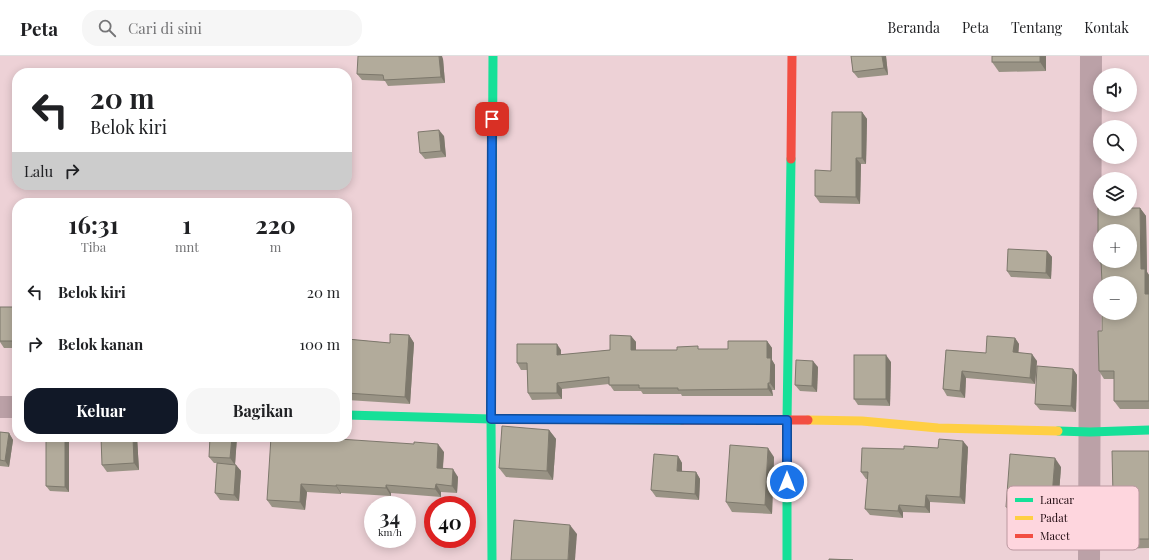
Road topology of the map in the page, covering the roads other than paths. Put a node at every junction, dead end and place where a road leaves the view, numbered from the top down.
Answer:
1 (493, 56) edge
2 (792, 56) edge
3 (1091, 56) edge
4 (0, 407) edge
5 (12, 407) edge
6 (352, 415) edge
7 (491, 419) junction
8 (787, 420) junction
9 (1149, 430) edge
10 (1090, 432) junction
11 (1090, 486) edge
12 (1089, 550) edge
13 (492, 560) edge
14 (787, 560) edge
15 (1089, 560) edge

1 - 7 street
2 - 8 street
3 - 10 street
4 - 5 street
6 - 7 street
7 - 8 street
7 - 13 street
8 - 10 street
8 - 14 street
9 - 10 street
10 - 11 street
12 - 15 street

